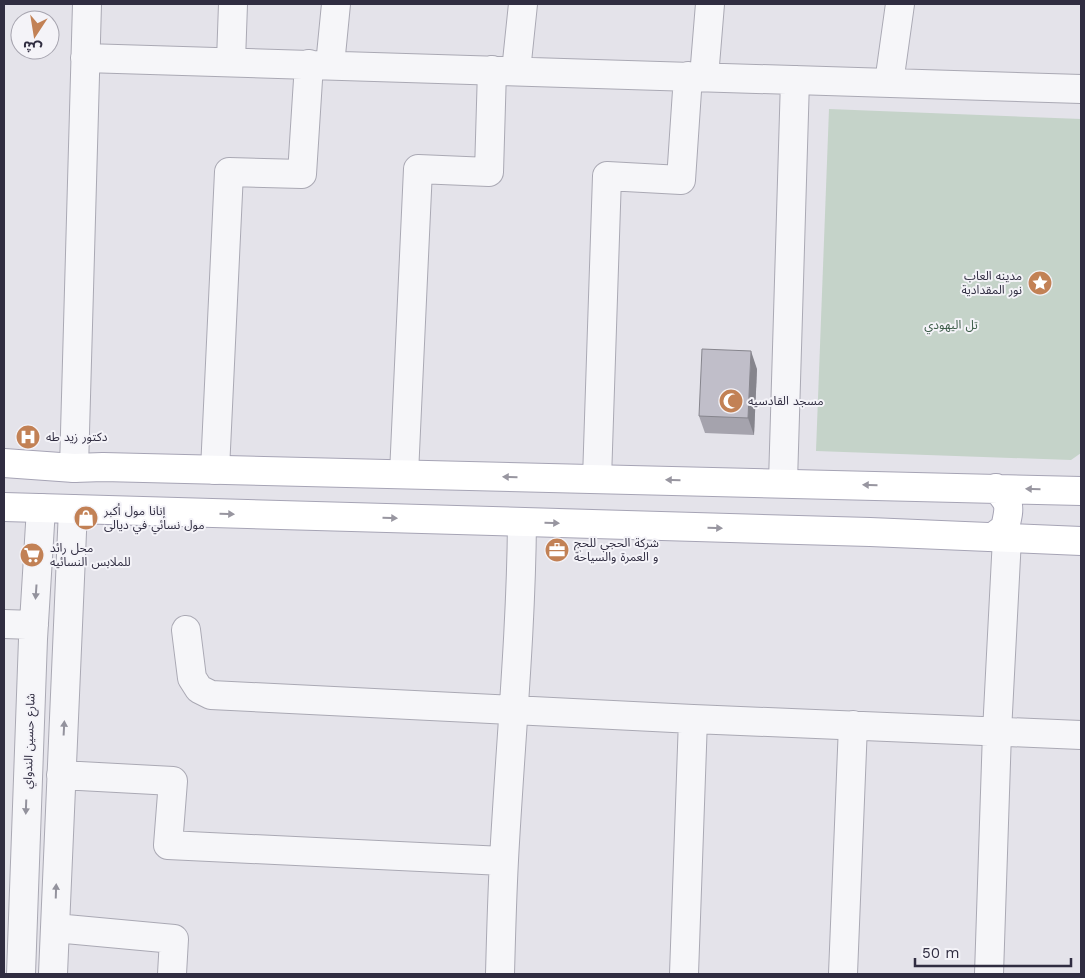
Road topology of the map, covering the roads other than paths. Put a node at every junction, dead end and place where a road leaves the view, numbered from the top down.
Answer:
1 (87, 4) edge
2 (233, 4) edge
3 (336, 4) edge
4 (523, 4) edge
5 (710, 4) edge
6 (900, 4) edge
7 (85, 58) junction
8 (231, 61) junction
9 (320, 64) junction
10 (504, 70) junction
11 (696, 76) junction
12 (795, 80) junction
13 (889, 83) junction
14 (1081, 89) edge
15 (4, 463) edge
16 (74, 468) junction
17 (215, 470) junction
18 (404, 474) junction
19 (597, 479) junction
20 (783, 482) junction
21 (996, 488) junction
22 (1081, 491) edge
23 (4, 507) edge
24 (41, 508) junction
25 (73, 509) junction
26 (522, 522) junction
27 (1000, 537) junction
28 (1081, 541) edge
29 (4, 624) edge
30 (34, 625) junction
31 (186, 630) dead end
32 (514, 711) junction
33 (693, 719) junction
34 (853, 725) junction
35 (997, 732) junction
36 (1081, 735) edge
37 (61, 775) junction
38 (16, 777) edge
39 (504, 861) junction
40 (55, 928) junction
41 (13, 934) edge
42 (21, 974) edge
43 (53, 974) edge
44 (172, 974) edge
45 (500, 974) edge
46 (684, 974) edge
47 (843, 974) edge
48 (989, 974) edge

1 - 7 street
2 - 8 street
3 - 9 street
4 - 10 street
5 - 11 street
6 - 13 street
7 - 8 street
7 - 16 street
8 - 9 street
9 - 10 street
9 - 17 street
10 - 11 street
10 - 18 street
11 - 12 street
11 - 19 street
12 - 13 street
12 - 20 street
13 - 14 street
15 - 16 main road
16 - 17 main road
17 - 18 main road
19 -> 18 main road
20 -> 19 main road
21 -> 20 main road
22 -> 21 main road
21 - 27 main road
23 - 24 main road
24 - 25 main road
24 -> 30 street, شارع حسين الندواي
25 -> 26 main road
37 -> 25 street
26 -> 27 main road
26 - 32 street
27 - 28 main road
27 - 35 street
29 - 30 street
30 - 38 street, شارع حسين الندواي
31 - 32 street
32 - 33 street
32 - 39 street
33 - 34 street
33 - 46 street
34 - 35 street
34 - 47 street
35 - 36 street
35 - 48 street
37 - 39 street
40 -> 37 street
38 -> 41 street, شارع حسين الندواي
39 - 45 street
40 - 43 street
40 - 44 street
41 - 42 street, شارع حسين الندواي

